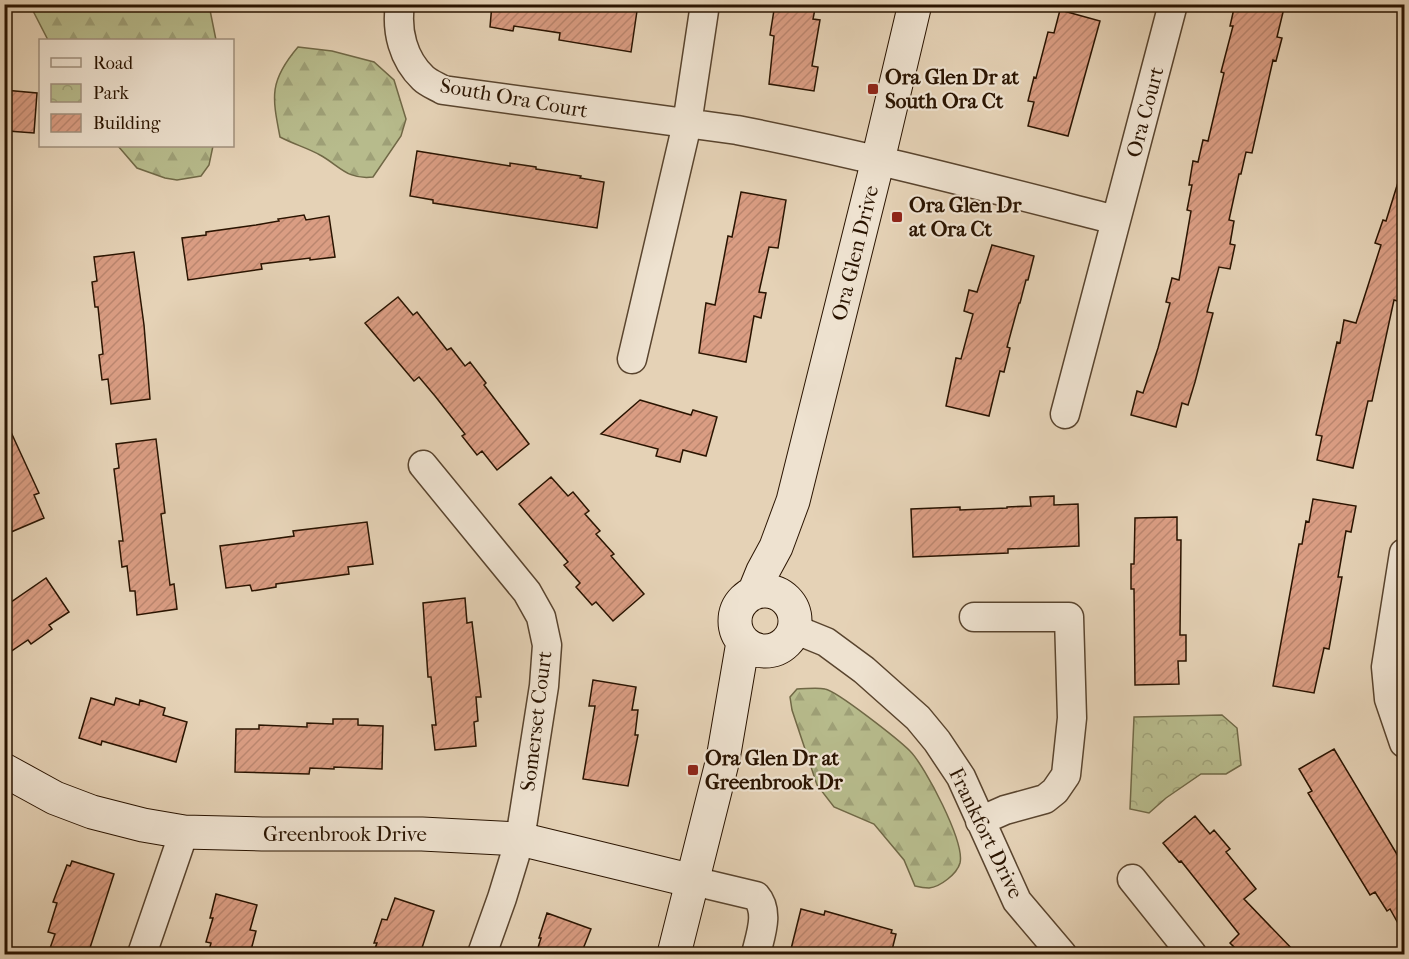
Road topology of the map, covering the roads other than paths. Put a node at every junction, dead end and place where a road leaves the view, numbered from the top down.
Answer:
1 (400, 4) edge
2 (705, 4) edge
3 (915, 4) edge
4 (1173, 4) edge
5 (687, 124) junction
6 (878, 160) junction
7 (1116, 220) junction
8 (632, 359) dead end
9 (1065, 414) dead end
10 (423, 465) dead end
11 (1404, 553) edge
12 (769, 595) junction
13 (974, 616) dead end
14 (794, 629) junction
15 (757, 646) junction
16 (1404, 743) edge
17 (4, 770) edge
18 (980, 821) junction
19 (184, 831) junction
20 (520, 839) junction
21 (1132, 879) dead end
22 (693, 881) junction
23 (142, 954) edge
24 (482, 954) edge
25 (674, 954) edge
26 (756, 954) edge
27 (1062, 954) edge
28 (1192, 954) edge

1 - 5 street, South Ora Court
2 - 5 street
3 - 6 street, Ora Glen Drive
4 - 7 street, Ora Court
5 - 6 street, South Ora Court
5 - 8 street
6 - 7 street
6 - 12 street, Ora Glen Drive
7 - 9 street, Ora Court
10 - 20 street, Somerset Court
11 - 16 street
12 - 14 street
12 - 15 street
13 - 18 street
14 - 15 street
14 - 18 street, Frankfort Drive
15 - 22 street
17 - 19 street, Greenbrook Drive
18 - 27 street, Frankfort Drive
19 - 20 street, Greenbrook Drive
19 - 23 street
20 - 22 street, Greenbrook Drive
20 - 24 street, Somerset Court
21 - 28 street
22 - 25 street
22 - 26 street

